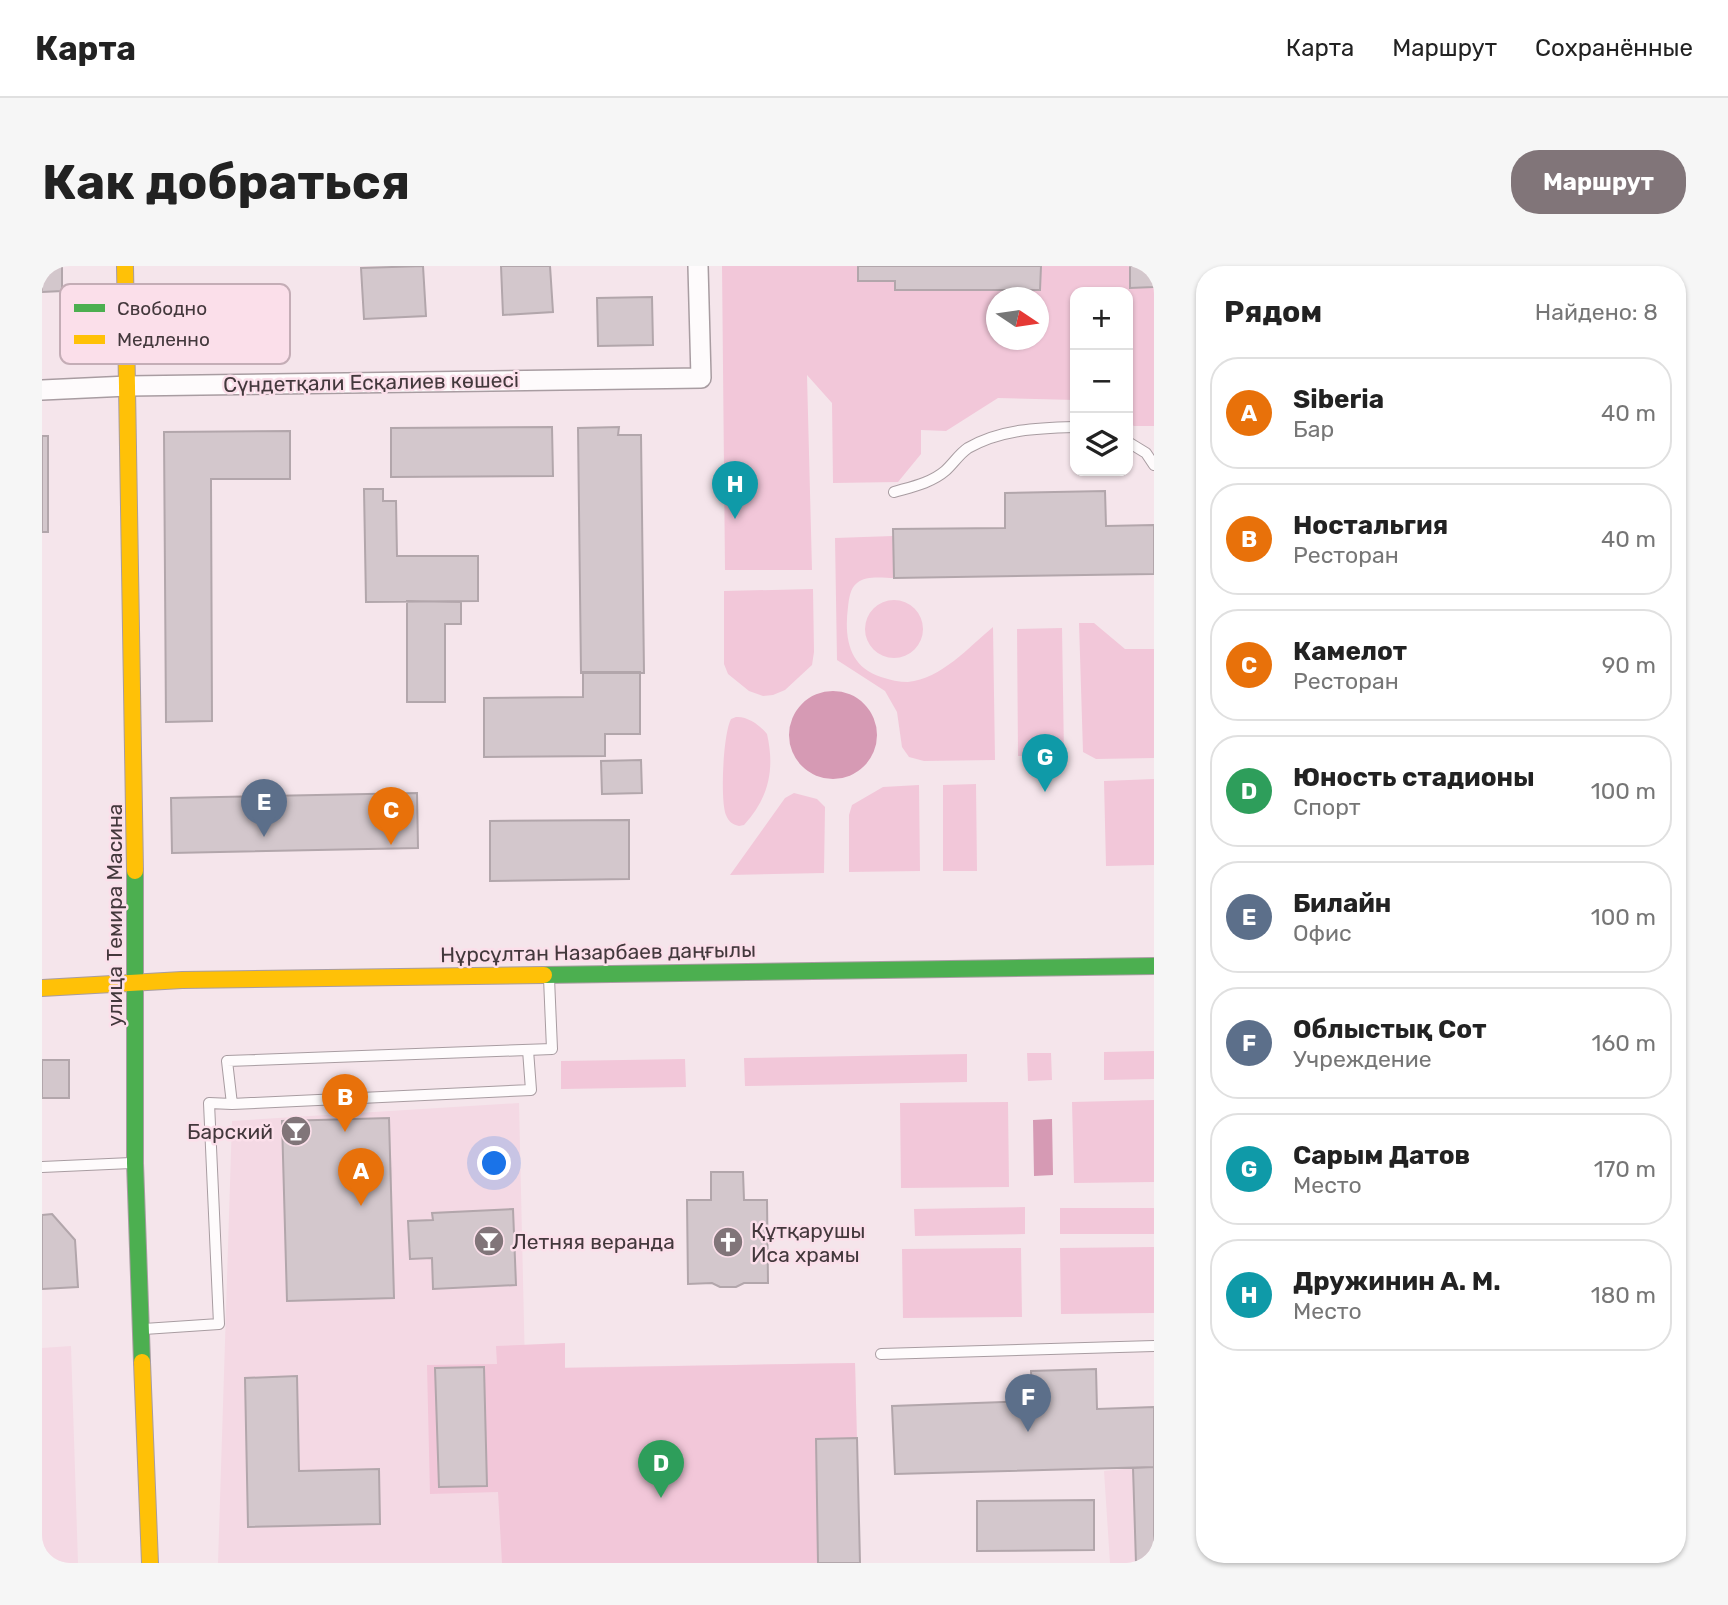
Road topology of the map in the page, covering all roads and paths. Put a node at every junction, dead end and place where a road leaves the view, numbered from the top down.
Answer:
1 (125, 266) edge
2 (698, 266) edge
3 (125, 284) edge
4 (127, 364) edge
5 (128, 386) junction
6 (42, 390) edge
7 (1070, 427) edge
8 (1133, 445) edge
9 (1154, 465) edge
10 (894, 492) dead end
11 (1154, 966) edge
12 (548, 974) junction
13 (136, 984) junction
14 (42, 988) edge
15 (527, 1049) junction
16 (232, 1104) junction
17 (135, 1163) junction
18 (42, 1167) edge
19 (142, 1329) junction
20 (1154, 1346) edge
21 (881, 1354) dead end
22 (150, 1563) edge

1 - 3 street, улица Темира Масина
2 - 5 street, Сүндетқали Есқалиев көшесі
4 - 5 street, улица Темира Масина
5 - 6 street, Сүндетқали Есқалиев көшесі
5 - 13 street, улица Темира Масина
7 - 10 lane
8 - 9 lane
11 - 12 street, Нұрсұлтан Назарбаев даңғылы
12 - 13 street, Нұрсұлтан Назарбаев даңғылы
12 - 15 lane
13 - 14 street, Нұрсұлтан Назарбаев даңғылы
13 - 17 street, улица Темира Масина
15 - 16 lane
15 - 16 lane
16 - 19 lane
17 - 18 lane
17 - 19 street, улица Темира Масина
19 - 22 street, улица Темира Масина
20 - 21 lane

